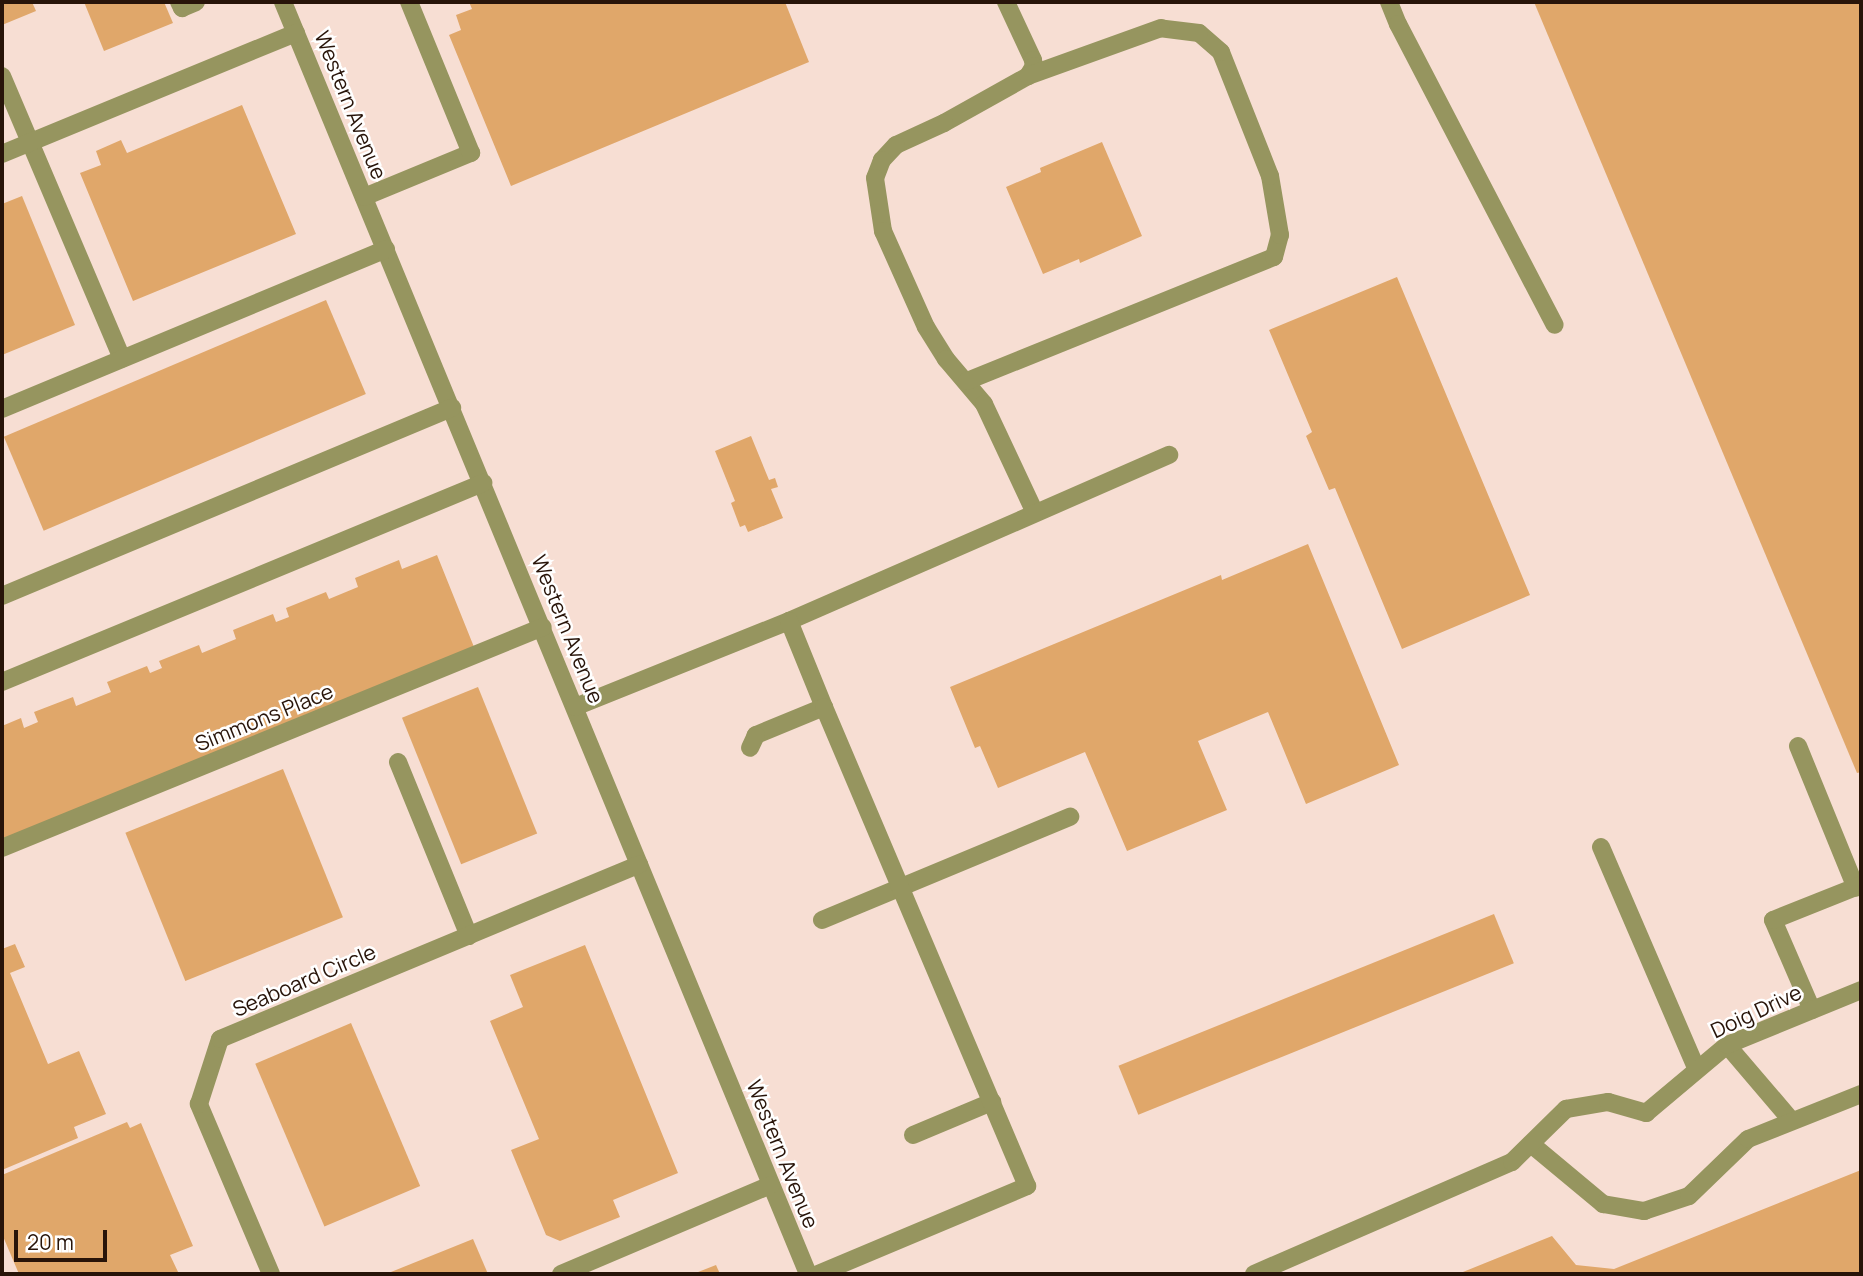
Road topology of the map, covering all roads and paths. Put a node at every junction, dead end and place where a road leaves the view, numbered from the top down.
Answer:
1 (179, 2) edge
2 (196, 2) edge
3 (284, 2) edge
4 (409, 2) edge
5 (1006, 2) edge
6 (1389, 2) edge
7 (296, 33) junction
8 (2, 76) edge
9 (1028, 76) junction
10 (30, 142) junction
11 (2, 154) edge
12 (364, 197) junction
13 (386, 249) junction
14 (1555, 325) dead end
15 (122, 359) junction
16 (967, 382) junction
17 (452, 408) junction
18 (2, 409) edge
19 (1169, 455) dead end
20 (483, 483) junction
21 (1035, 513) junction
22 (2, 596) edge
23 (789, 621) junction
24 (543, 627) junction
25 (2, 682) edge
26 (575, 707) junction
27 (824, 707) junction
28 (1798, 746) dead end
29 (750, 748) dead end
30 (398, 762) dead end
31 (1070, 817) dead end
32 (1601, 847) dead end
33 (2, 848) edge
34 (639, 865) junction
35 (1859, 887) edge
36 (900, 888) junction
37 (822, 920) dead end
38 (469, 936) junction
39 (1861, 990) edge
40 (1812, 1010) junction
41 (1727, 1045) junction
42 (1696, 1068) junction
43 (1861, 1094) edge
44 (992, 1102) junction
45 (1791, 1120) junction
46 (913, 1135) dead end
47 (1531, 1144) junction
48 (771, 1185) junction
49 (271, 1274) edge
50 (561, 1274) edge
51 (808, 1274) edge
52 (818, 1274) edge
53 (1254, 1274) edge

1 - 2 street
3 - 7 street, Western Avenue
4 - 12 street
5 - 9 street
6 - 14 street
7 - 10 street
7 - 12 street, Western Avenue
8 - 10 street
9 - 16 street
9 - 16 street
10 - 11 street
10 - 15 street
12 - 13 street, Western Avenue
13 - 15 street
13 - 17 street, Western Avenue
15 - 18 street
16 - 21 street
17 - 20 street, Western Avenue
17 - 22 street
19 - 21 street
20 - 24 street, Western Avenue
20 - 25 street
21 - 23 street
23 - 26 street
23 - 27 street
24 - 26 street, Western Avenue
24 - 33 street, Simmons Place
26 - 34 street, Western Avenue
27 - 29 street
27 - 36 street
28 - 35 street
30 - 38 street
31 - 36 street
32 - 42 street
34 - 38 street, Seaboard Circle
34 - 48 street, Western Avenue
35 - 40 street
36 - 37 street
36 - 44 street
38 - 49 street, Seaboard Circle
39 - 40 street, Doig Drive
40 - 41 street, Doig Drive
41 - 42 street, Doig Drive
41 - 45 street
42 - 47 street, Doig Drive
43 - 45 street
44 - 46 street
44 - 52 street
45 - 47 street
47 - 53 street
48 - 50 street
48 - 51 street, Western Avenue

